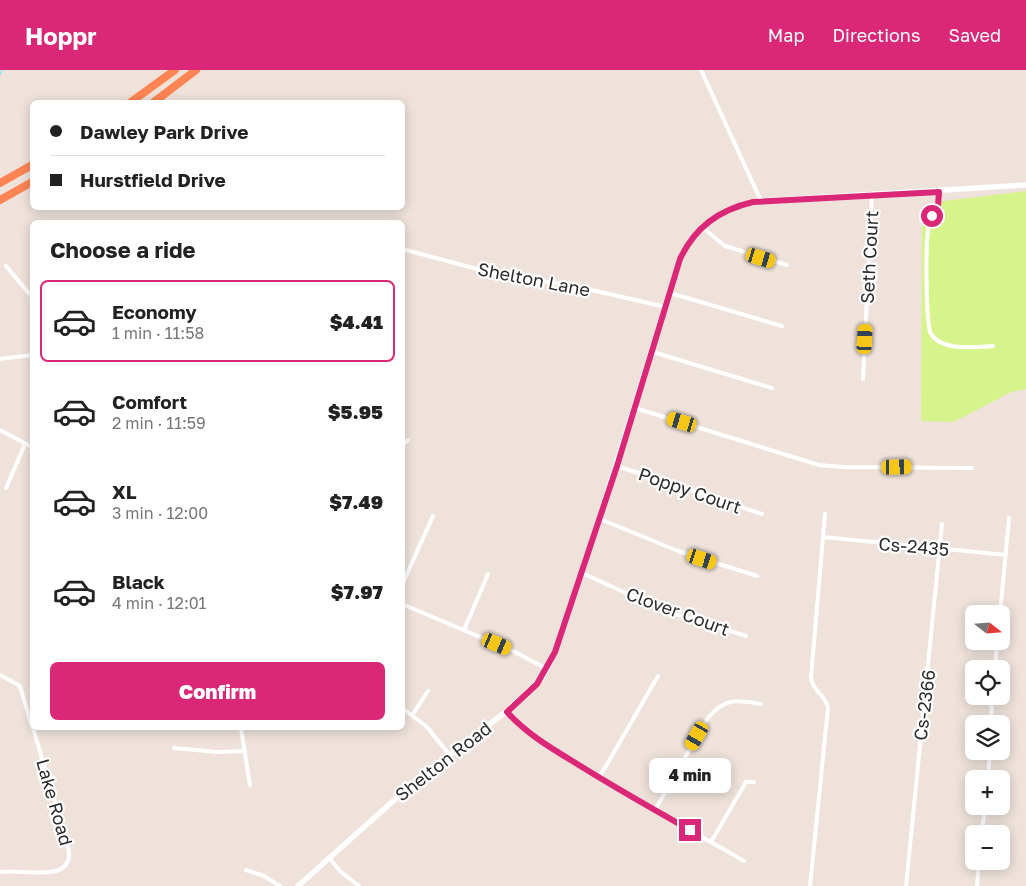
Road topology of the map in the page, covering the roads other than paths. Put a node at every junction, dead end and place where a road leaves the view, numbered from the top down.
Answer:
1 (175, 70) edge
2 (196, 70) edge
3 (701, 70) edge
4 (134, 100) edge
5 (157, 100) edge
6 (30, 167) edge
7 (0, 183) edge
8 (30, 183) edge
9 (1026, 185) edge
10 (939, 192) junction
11 (872, 195) junction
12 (0, 200) edge
13 (760, 201) junction
14 (702, 227) junction
15 (405, 250) edge
16 (787, 265) dead end
17 (6, 266) dead end
18 (670, 293) junction
19 (30, 295) edge
20 (666, 307) junction
21 (782, 326) dead end
22 (993, 346) dead end
23 (653, 352) junction
24 (30, 355) edge
25 (0, 359) edge
26 (863, 379) dead end
27 (772, 388) dead end
28 (635, 408) junction
29 (0, 430) edge
30 (408, 440) dead end
31 (405, 443) edge
32 (25, 444) junction
33 (30, 446) edge
34 (617, 466) junction
35 (972, 468) dead end
36 (6, 488) dead end
37 (762, 514) dead end
38 (825, 514) dead end
39 (433, 516) dead end
40 (1009, 518) dead end
41 (600, 519) junction
42 (942, 524) dead end
43 (823, 537) junction
44 (940, 548) junction
45 (1006, 555) junction
46 (582, 573) junction
47 (488, 574) dead end
48 (756, 576) dead end
49 (405, 578) edge
50 (405, 605) edge
51 (1001, 605) edge
52 (464, 630) junction
53 (746, 636) dead end
54 (547, 669) junction
55 (0, 674) edge
56 (658, 676) dead end
57 (428, 691) dead end
58 (761, 704) dead end
59 (405, 710) edge
60 (507, 712) junction
61 (413, 714) junction
62 (30, 718) edge
63 (34, 730) edge
64 (241, 730) edge
65 (174, 748) dead end
66 (245, 751) junction
67 (449, 754) junction
68 (599, 778) junction
69 (754, 782) dead end
70 (250, 785) dead end
71 (655, 810) junction
72 (711, 842) junction
73 (329, 858) junction
74 (744, 861) dead end
75 (246, 870) dead end
76 (978, 870) edge
77 (0, 872) edge
78 (280, 886) edge
79 (298, 886) edge
80 (359, 886) edge
81 (810, 886) edge
82 (906, 886) edge
83 (977, 886) edge

1 - 4 highway
2 - 5 highway
3 - 13 street
6 - 7 highway
8 - 12 highway
9 - 10 street, Shelton Road
10 - 11 street, Shelton Road
10 - 22 street
11 - 13 street, Shelton Road
11 - 26 street, Seth Court
13 - 14 street, Shelton Road
14 - 16 street
14 - 18 street, Shelton Road
15 - 20 street, Shelton Lane
17 - 19 street
18 - 20 street, Shelton Road
18 - 21 street
20 - 23 street, Shelton Road
23 - 27 street
23 - 28 street, Shelton Road
24 - 25 street
28 - 34 street, Shelton Road
28 - 35 street
29 - 32 street
30 - 31 street
32 - 33 street
32 - 36 street
34 - 37 street, Poppy Court
34 - 41 street, Shelton Road
38 - 43 street
39 - 49 street
40 - 45 street
41 - 46 street, Shelton Road
41 - 48 street
42 - 44 street, Cs-2366
43 - 44 street, Cs-2435
43 - 81 street
44 - 45 street, Cs-2435
44 - 82 street, Cs-2366
45 - 51 street
46 - 53 street, Clover Court
46 - 54 street, Shelton Road
47 - 52 street
50 - 52 street
52 - 54 street
54 - 60 street, Shelton Road
55 - 62 street, Lake Road
56 - 68 street
57 - 61 street
58 - 71 street
59 - 61 street
60 - 67 street, Shelton Road
60 - 68 street
61 - 67 street
63 - 77 street, Lake Road
64 - 66 street
65 - 66 street
66 - 70 street
67 - 73 street, Shelton Road
68 - 71 street
69 - 72 street
71 - 72 street
72 - 74 street
73 - 79 street, Shelton Road
73 - 80 street
75 - 78 street
76 - 83 street

